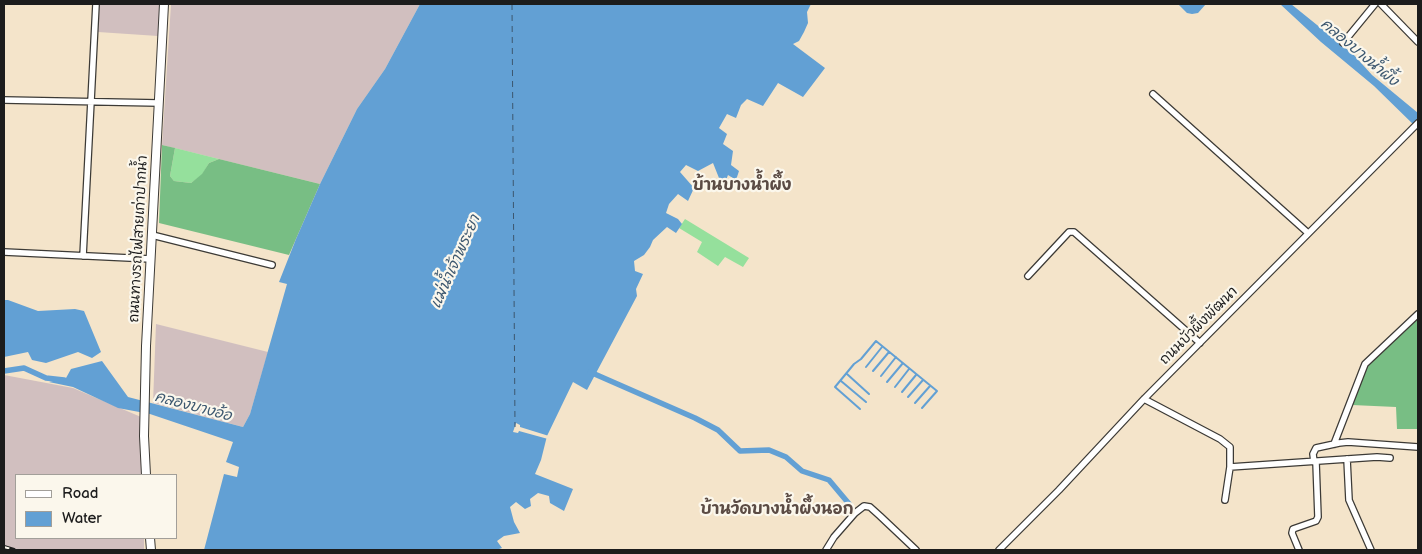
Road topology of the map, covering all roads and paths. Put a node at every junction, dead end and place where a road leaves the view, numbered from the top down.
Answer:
1 (96, 4) edge
2 (164, 4) edge
3 (1375, 4) edge
4 (1381, 4) edge
5 (1418, 42) edge
6 (1343, 43) dead end
7 (1153, 94) dead end
8 (4, 100) edge
9 (91, 102) junction
10 (159, 103) junction
11 (1418, 123) edge
12 (1308, 233) junction
13 (152, 235) junction
14 (4, 252) edge
15 (83, 256) junction
16 (151, 258) junction
17 (272, 265) dead end
18 (1028, 276) dead end
19 (1418, 314) edge
20 (1200, 343) junction
21 (1144, 399) junction
22 (1334, 444) junction
23 (1418, 447) edge
24 (1390, 458) dead end
25 (1346, 459) junction
26 (1315, 462) junction
27 (1230, 467) junction
28 (146, 474) edge
29 (1225, 500) dead end
30 (826, 550) edge
31 (916, 550) edge
32 (1000, 550) edge
33 (1298, 550) edge
34 (1371, 550) edge

1 - 9 street
2 - 10 main road, ถนนทางรถไฟสายเก่าปากน้ำ
3 - 6 street
4 - 5 street
7 - 12 street
8 - 9 street
9 - 10 street
9 - 15 street
10 - 13 main road, ถนนทางรถไฟสายเก่าปากน้ำ
11 - 12 street, ถนนบัวผึ้งพัฒนา
12 - 20 street, ถนนบัวผึ้งพัฒนา
13 - 16 main road, ถนนทางรถไฟสายเก่าปากน้ำ
13 - 17 street
14 - 15 street
15 - 16 street
16 - 28 main road, ถนนทางรถไฟสายเก่าปากน้ำ
18 - 20 street
19 - 22 street
20 - 21 street, ถนนบัวผึ้งพัฒนา
21 - 27 street
21 - 32 street, ถนนบัวผึ้งพัฒนา
22 - 23 street
22 - 26 street
24 - 25 street
25 - 26 street
25 - 34 street
26 - 27 street
26 - 33 street
27 - 29 street
30 - 31 street

